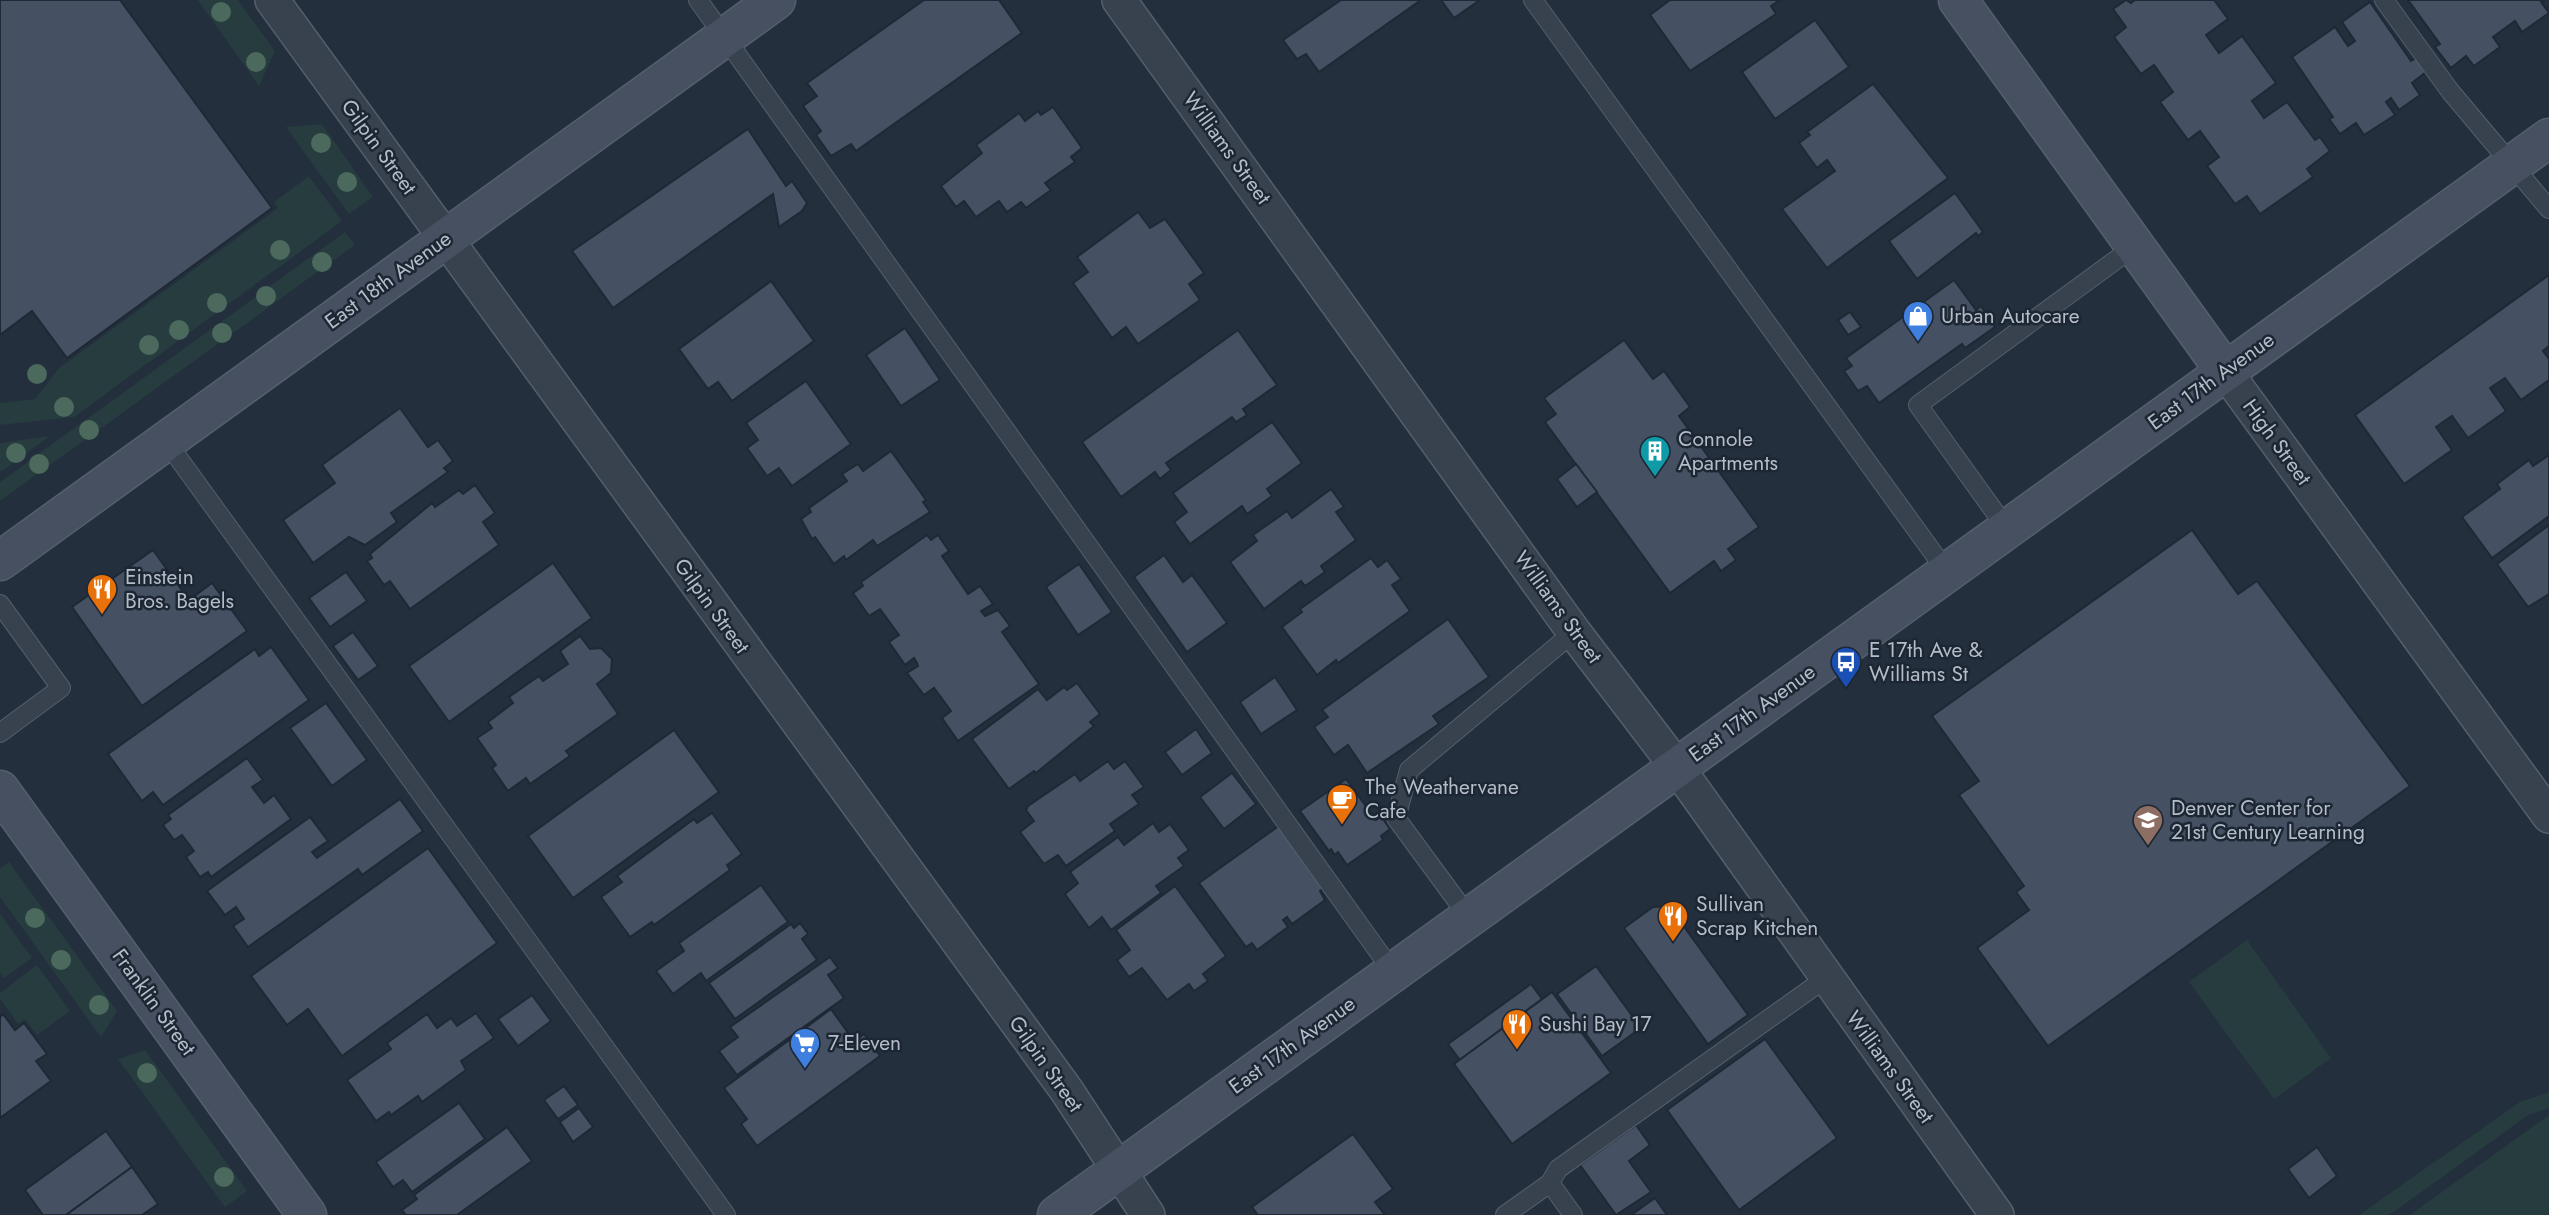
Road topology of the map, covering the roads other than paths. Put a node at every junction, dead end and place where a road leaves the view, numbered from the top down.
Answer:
1 (272, 0) edge
2 (698, 0) edge
3 (776, 0) edge
4 (1119, 0) edge
5 (1533, 0) edge
6 (1958, 0) edge
7 (2384, 0) edge
8 (725, 37) junction
9 (2549, 138) edge
10 (2512, 165) junction
11 (2549, 209) edge
12 (445, 239) junction
13 (2136, 246) junction
14 (2225, 372) junction
15 (166, 441) junction
16 (2007, 529) junction
17 (0, 561) edge
18 (1947, 572) junction
19 (0, 604) edge
20 (1574, 632) junction
21 (0, 733) edge
22 (1677, 767) junction
23 (0, 790) edge
24 (2549, 816) edge
25 (1468, 916) junction
26 (1393, 972) junction
27 (1826, 978) junction
28 (1118, 1170) junction
29 (1550, 1183) junction
30 (307, 1215) edge
31 (726, 1215) edge
32 (1057, 1215) edge
33 (1148, 1215) edge
34 (1506, 1215) edge
35 (1573, 1215) edge
36 (1997, 1215) edge

1 - 12 street, Gilpin Street
2 - 8 lane
3 - 8 main road, East 18th Avenue
4 - 20 street, Williams Street
5 - 18 lane
6 - 13 main road, High Street
7 - 10 lane
8 - 12 main road, East 18th Avenue
8 - 26 lane
9 - 10 main road, East 17th Avenue
10 - 11 lane
10 - 14 main road, East 17th Avenue
12 - 15 main road, East 18th Avenue
12 - 28 street, Gilpin Street
13 - 14 main road, High Street
13 - 16 lane
14 - 16 main road, East 17th Avenue
14 - 24 street, High Street
15 - 17 main road, East 18th Avenue
15 - 31 lane
16 - 18 main road, East 17th Avenue
18 - 22 main road, East 17th Avenue
19 - 21 lane
20 - 22 street, Williams Street
20 - 25 lane
22 - 25 main road, East 17th Avenue
22 - 27 street, Williams Street
23 - 30 main road, Franklin Street
25 - 26 main road, East 17th Avenue
26 - 28 main road, East 17th Avenue
27 - 29 lane
27 - 36 street, Williams Street
28 - 32 main road, East 17th Avenue
28 - 33 street, Gilpin Street
29 - 34 lane
29 - 35 lane

